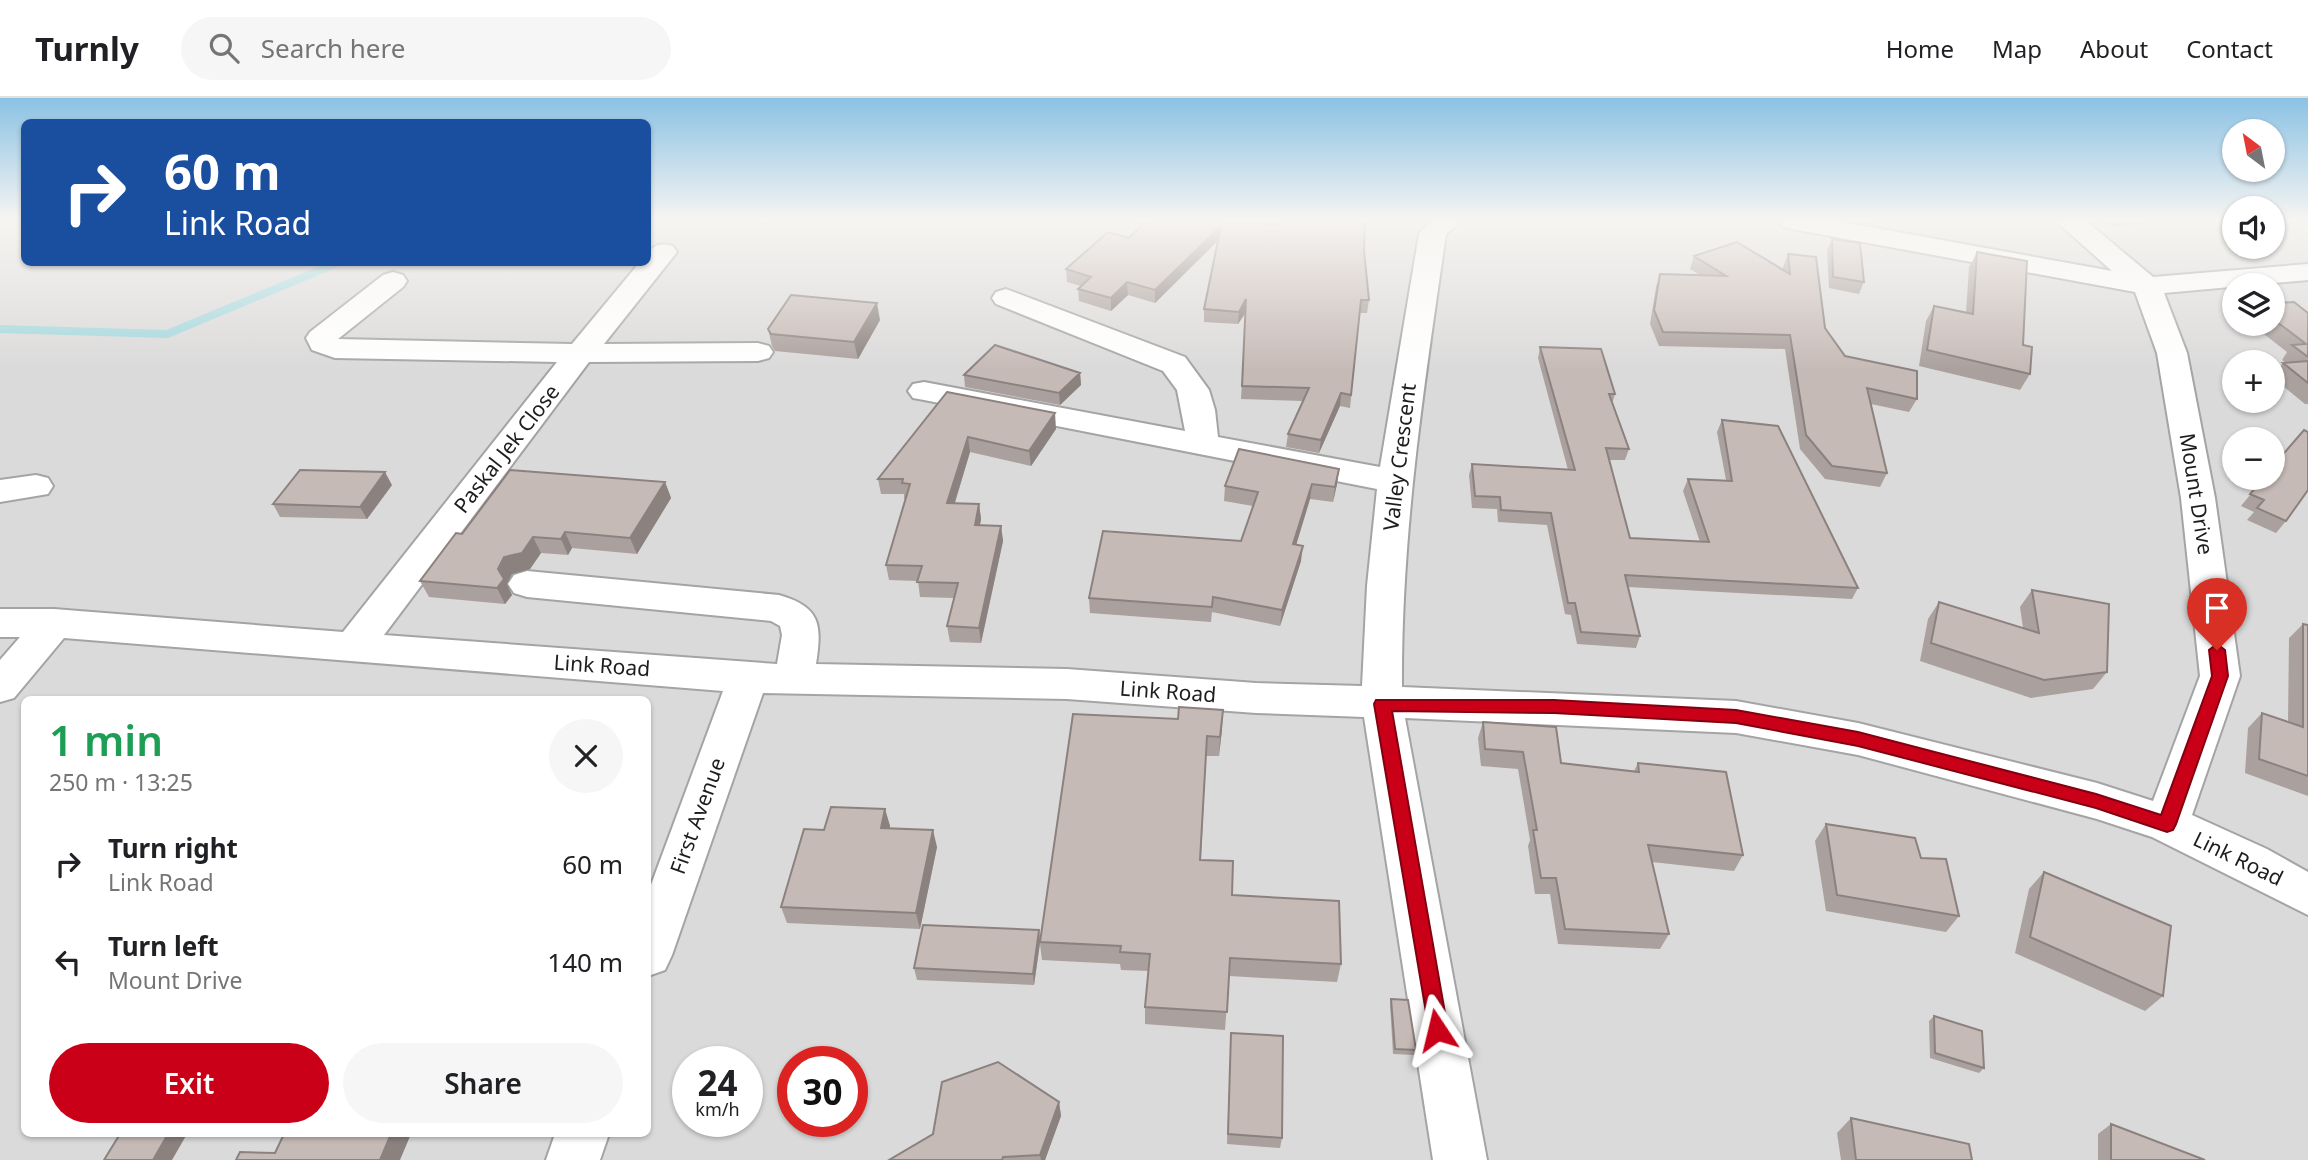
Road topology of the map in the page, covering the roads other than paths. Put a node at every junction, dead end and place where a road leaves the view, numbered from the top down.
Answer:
1 (648, 271) edge
2 (1427, 271) edge
3 (2063, 271) edge
4 (2128, 271) edge
5 (2308, 272) edge
6 (393, 281) dead end
7 (2147, 286) junction
8 (1006, 298) dead end
9 (758, 352) dead end
10 (580, 353) junction
11 (925, 391) dead end
12 (1202, 442) junction
13 (1394, 481) junction
14 (36, 486) dead end
15 (0, 491) edge
16 (527, 584) dead end
17 (0, 623) edge
18 (54, 623) junction
19 (353, 647) junction
20 (748, 678) junction
21 (794, 679) junction
22 (0, 687) edge
23 (1382, 704) junction
24 (2167, 824) junction
25 (2308, 895) edge
26 (651, 947) edge
27 (581, 1137) edge
28 (573, 1160) edge
29 (1460, 1160) edge

1 - 10 street, Paskal Jek Close
2 - 13 street, Valley Crescent
3 - 7 street
4 - 7 street
5 - 7 street
6 - 10 street
7 - 24 street, Mount Drive
8 - 12 street
9 - 10 street
10 - 19 street, Paskal Jek Close
11 - 12 street
12 - 13 street
13 - 23 street, Valley Crescent
14 - 15 street
16 - 21 street
17 - 18 street, Link Road
18 - 19 street, Link Road
18 - 22 street
19 - 20 street, Link Road
20 - 21 street, Link Road
20 - 26 street, First Avenue
21 - 23 street, Link Road
23 - 24 street, Link Road
23 - 29 street, Valley Crescent
24 - 25 street, Link Road
27 - 28 street

